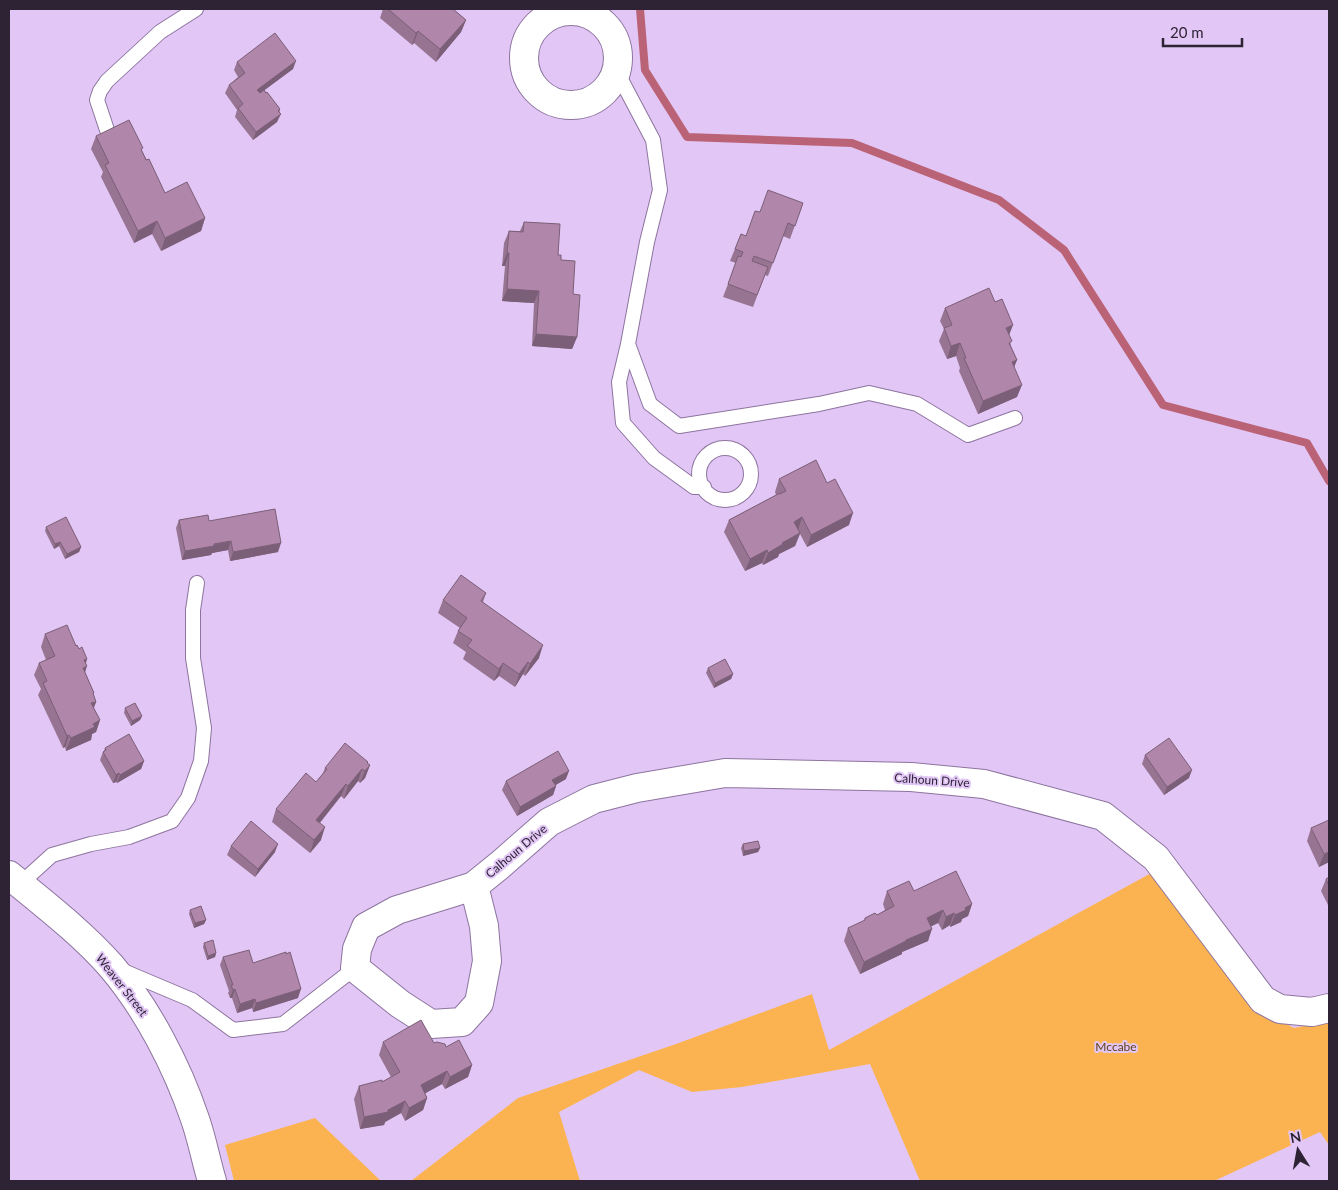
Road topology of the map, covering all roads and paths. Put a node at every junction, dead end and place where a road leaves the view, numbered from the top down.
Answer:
1 (196, 9) edge
2 (592, 12) edge
3 (617, 72) junction
4 (107, 130) edge
5 (628, 344) junction
6 (1016, 418) dead end
7 (704, 488) dead end
8 (197, 583) dead end
9 (14, 879) edge
10 (474, 886) junction
11 (111, 966) junction
12 (355, 968) junction
13 (1329, 1008) edge
14 (212, 1181) edge

1 - 4 lane
2 - 3 street
2 - 3 street
3 - 5 lane
5 - 6 lane
5 - 7 lane
8 - 9 lane
9 - 11 street, Weaver Street
10 - 12 street, Calhoun Drive
10 - 12 street, Calhoun Drive
10 - 13 street, Calhoun Drive
11 - 12 lane
11 - 14 street, Weaver Street

